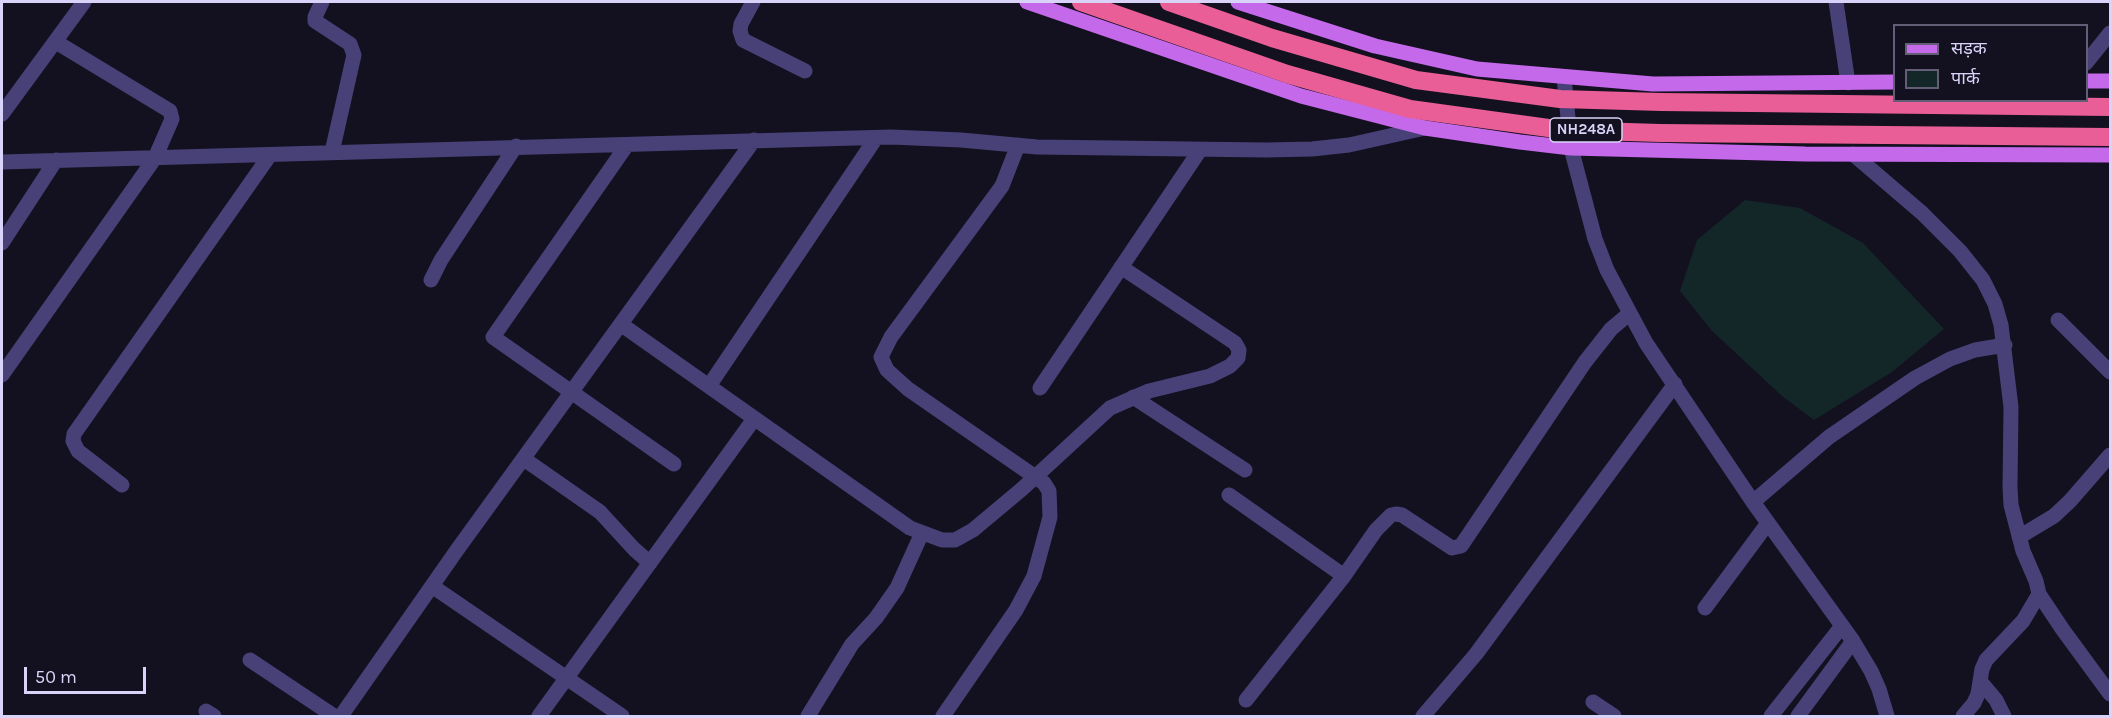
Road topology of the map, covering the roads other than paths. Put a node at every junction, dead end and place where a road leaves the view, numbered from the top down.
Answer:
1 (84, 2) edge
2 (322, 2) edge
3 (753, 2) edge
4 (1027, 2) edge
5 (1081, 2) edge
6 (1169, 2) edge
7 (1238, 2) edge
8 (1836, 2) edge
9 (2110, 33) edge
10 (56, 42) junction
11 (2088, 60) edge
12 (805, 71) dead end
13 (1564, 76) junction
14 (2088, 81) edge
15 (2110, 81) edge
16 (1893, 82) edge
17 (1848, 83) junction
18 (2110, 107) edge
19 (2, 114) edge
20 (1425, 128) junction
21 (2110, 137) edge
22 (876, 138) junction
23 (754, 140) junction
24 (1018, 145) junction
25 (516, 146) junction
26 (627, 146) junction
27 (1571, 148) junction
28 (1200, 150) junction
29 (332, 152) junction
30 (1853, 154) junction
31 (270, 155) junction
32 (2110, 155) edge
33 (155, 158) junction
34 (56, 160) junction
35 (2, 162) edge
36 (2, 243) edge
37 (1121, 267) junction
38 (431, 280) dead end
39 (1630, 313) junction
40 (2058, 320) dead end
41 (622, 325) junction
42 (2005, 345) junction
43 (2110, 372) edge
44 (2, 375) edge
45 (1675, 384) junction
46 (709, 386) junction
47 (1040, 388) dead end
48 (573, 392) junction
49 (1133, 397) junction
50 (754, 419) junction
51 (2110, 455) edge
52 (524, 459) junction
53 (674, 464) dead end
54 (1245, 470) dead end
55 (1035, 476) junction
56 (122, 485) dead end
57 (1229, 495) dead end
58 (1753, 502) junction
59 (1768, 523) junction
60 (922, 533) junction
61 (2019, 537) junction
62 (650, 563) junction
63 (1344, 576) junction
64 (432, 586) junction
65 (2039, 594) junction
66 (1705, 608) dead end
67 (1842, 626) junction
68 (1853, 641) junction
69 (250, 660) dead end
70 (567, 677) junction
71 (1980, 681) junction
72 (2110, 694) edge
73 (1246, 700) dead end
74 (1593, 702) dead end
75 (334, 717) edge
76 (341, 717) edge
77 (539, 717) edge
78 (622, 717) edge
79 (808, 717) edge
80 (943, 717) edge
81 (1423, 717) edge
82 (1614, 717) edge
83 (1772, 717) edge
84 (1798, 717) edge
85 (1887, 717) edge
86 (1963, 717) edge
87 (2004, 717) edge

1 - 10 street
2 - 29 street
3 - 12 street
4 - 20 main road
5 - 21 highway, NH248A, bridge
6 - 18 highway, NH248A, bridge
7 - 13 main road
8 - 17 street
9 - 11 street
10 - 19 street
10 - 33 street
13 - 17 main road
13 - 27 street
14 - 15 main road
16 - 17 main road
20 - 27 main road
20 - 28 street
22 - 23 street
22 - 24 street
22 - 46 street
23 - 26 street
23 - 41 street
24 - 28 street
24 - 55 street
25 - 26 street
25 - 29 street
25 - 38 street
26 - 48 street
27 - 30 main road
27 - 39 street
28 - 37 street
29 - 31 street
30 - 32 main road
30 - 42 street
31 - 33 street
31 - 56 street
33 - 34 street
33 - 44 street
34 - 35 street
34 - 36 street
37 - 47 street
37 - 49 street
39 - 45 street
39 - 63 street
40 - 43 street
41 - 46 street
41 - 48 street
42 - 58 street
42 - 61 street
45 - 58 street
45 - 81 street
46 - 50 street
48 - 52 street
48 - 53 street
49 - 54 street
49 - 55 street
50 - 60 street
50 - 62 street
51 - 61 street
52 - 62 street
52 - 64 street
55 - 60 street
55 - 80 street
57 - 63 street
58 - 59 street
59 - 66 street
59 - 67 street
60 - 79 street
61 - 65 street
62 - 70 street
63 - 73 street
64 - 70 street
64 - 76 street
65 - 71 street
65 - 72 street
67 - 68 street
67 - 83 street
68 - 84 street
68 - 85 street
69 - 75 street
70 - 77 street
70 - 78 street
71 - 86 street
71 - 87 street
74 - 82 street

